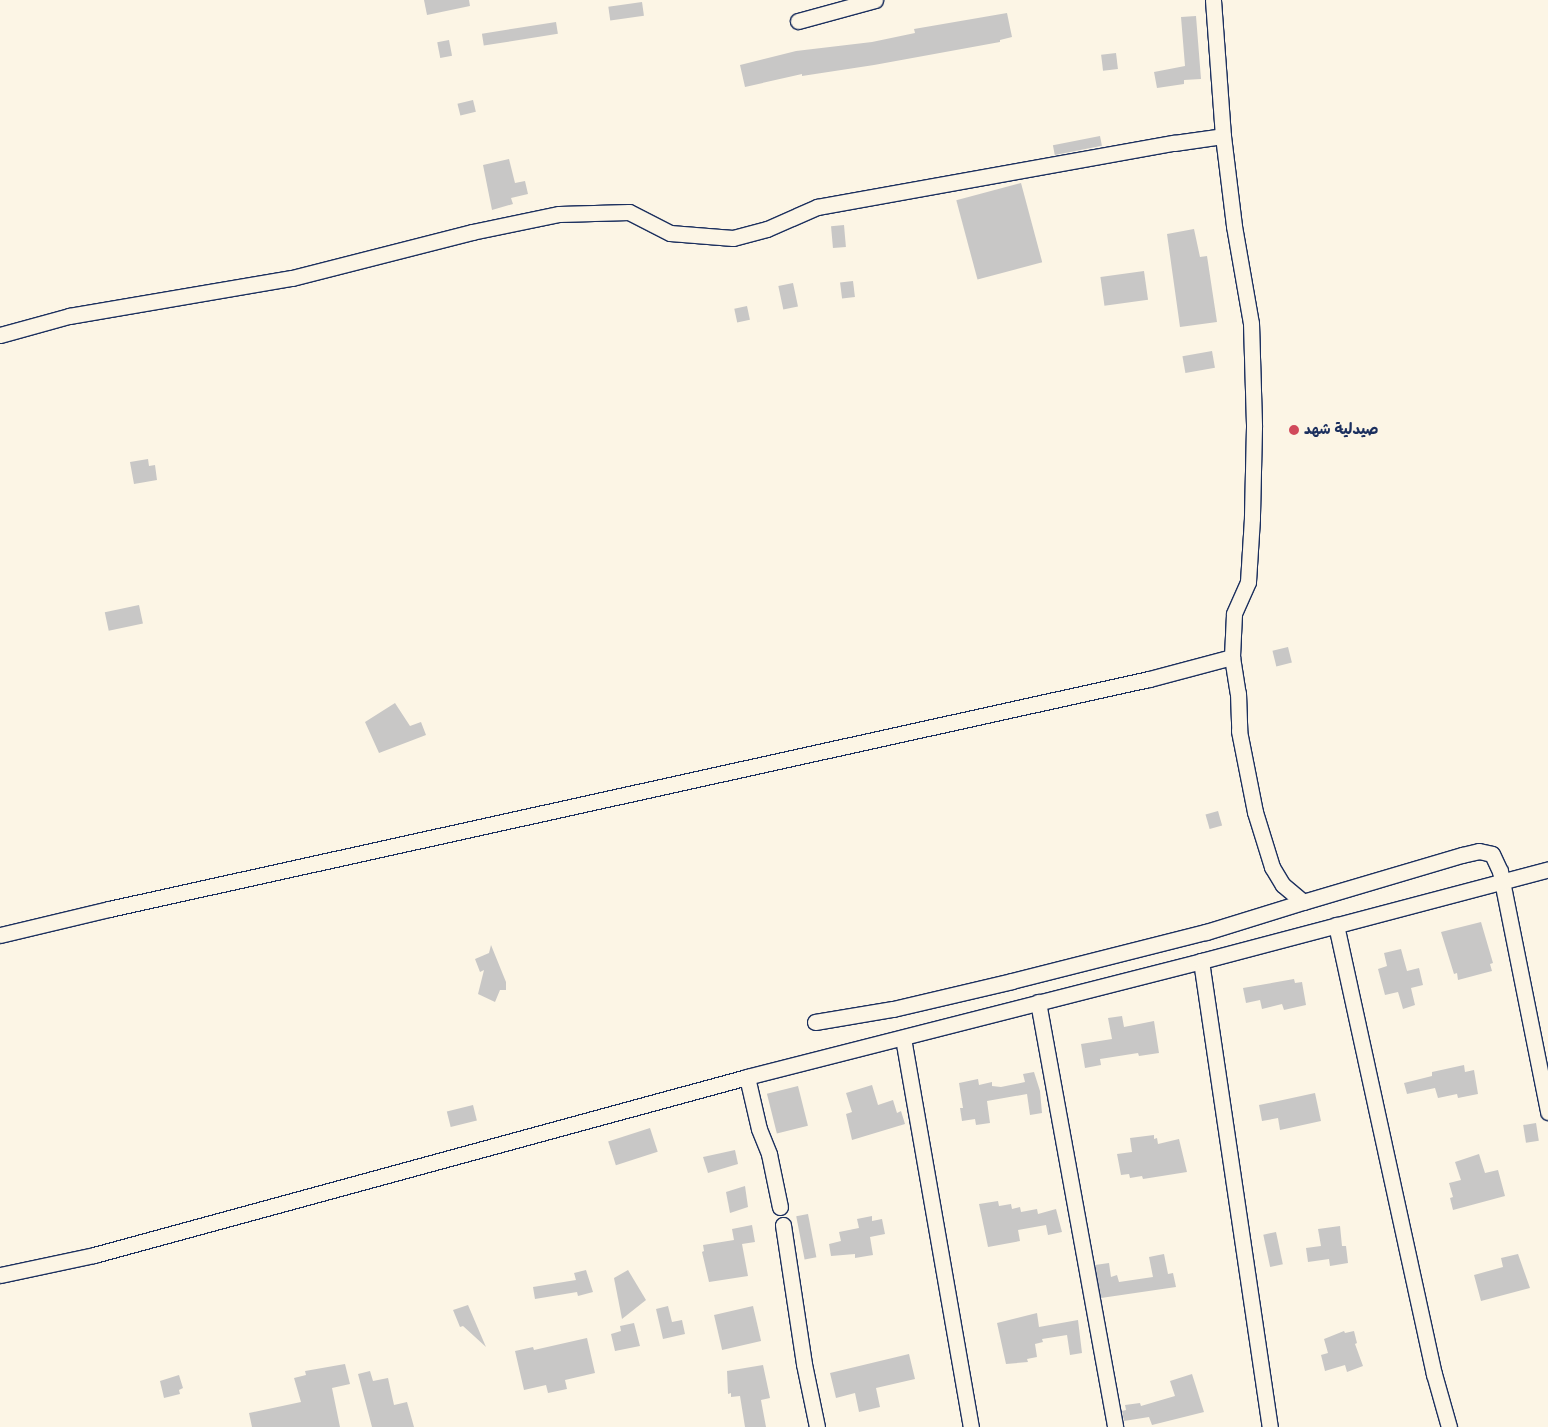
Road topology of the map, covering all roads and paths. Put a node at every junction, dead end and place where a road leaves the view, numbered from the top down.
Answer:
1 (875, 0) edge
2 (1213, 0) edge
3 (798, 21) dead end
4 (1223, 136) junction
5 (0, 335) edge
6 (1232, 657) junction
7 (1548, 869) edge
8 (1501, 882) junction
9 (1303, 902) junction
10 (1336, 925) junction
11 (0, 935) edge
12 (1201, 962) junction
13 (1038, 1002) junction
14 (815, 1022) dead end
15 (903, 1038) junction
16 (747, 1077) junction
17 (1548, 1112) edge
18 (780, 1207) dead end
19 (783, 1225) dead end
20 (0, 1275) edge
21 (817, 1427) edge
22 (971, 1427) edge
23 (1115, 1427) edge
24 (1270, 1427) edge
25 (1449, 1427) edge

1 - 3 street
2 - 4 street
4 - 5 street
4 - 6 street
6 - 9 street
6 - 11 street
7 - 8 street
8 - 9 street
8 - 10 street
8 - 17 street
9 - 14 street
10 - 12 street
10 - 25 street
12 - 13 street
12 - 24 street
13 - 15 street
13 - 23 street
15 - 16 street
15 - 22 street
16 - 18 street
16 - 20 street
19 - 21 street

